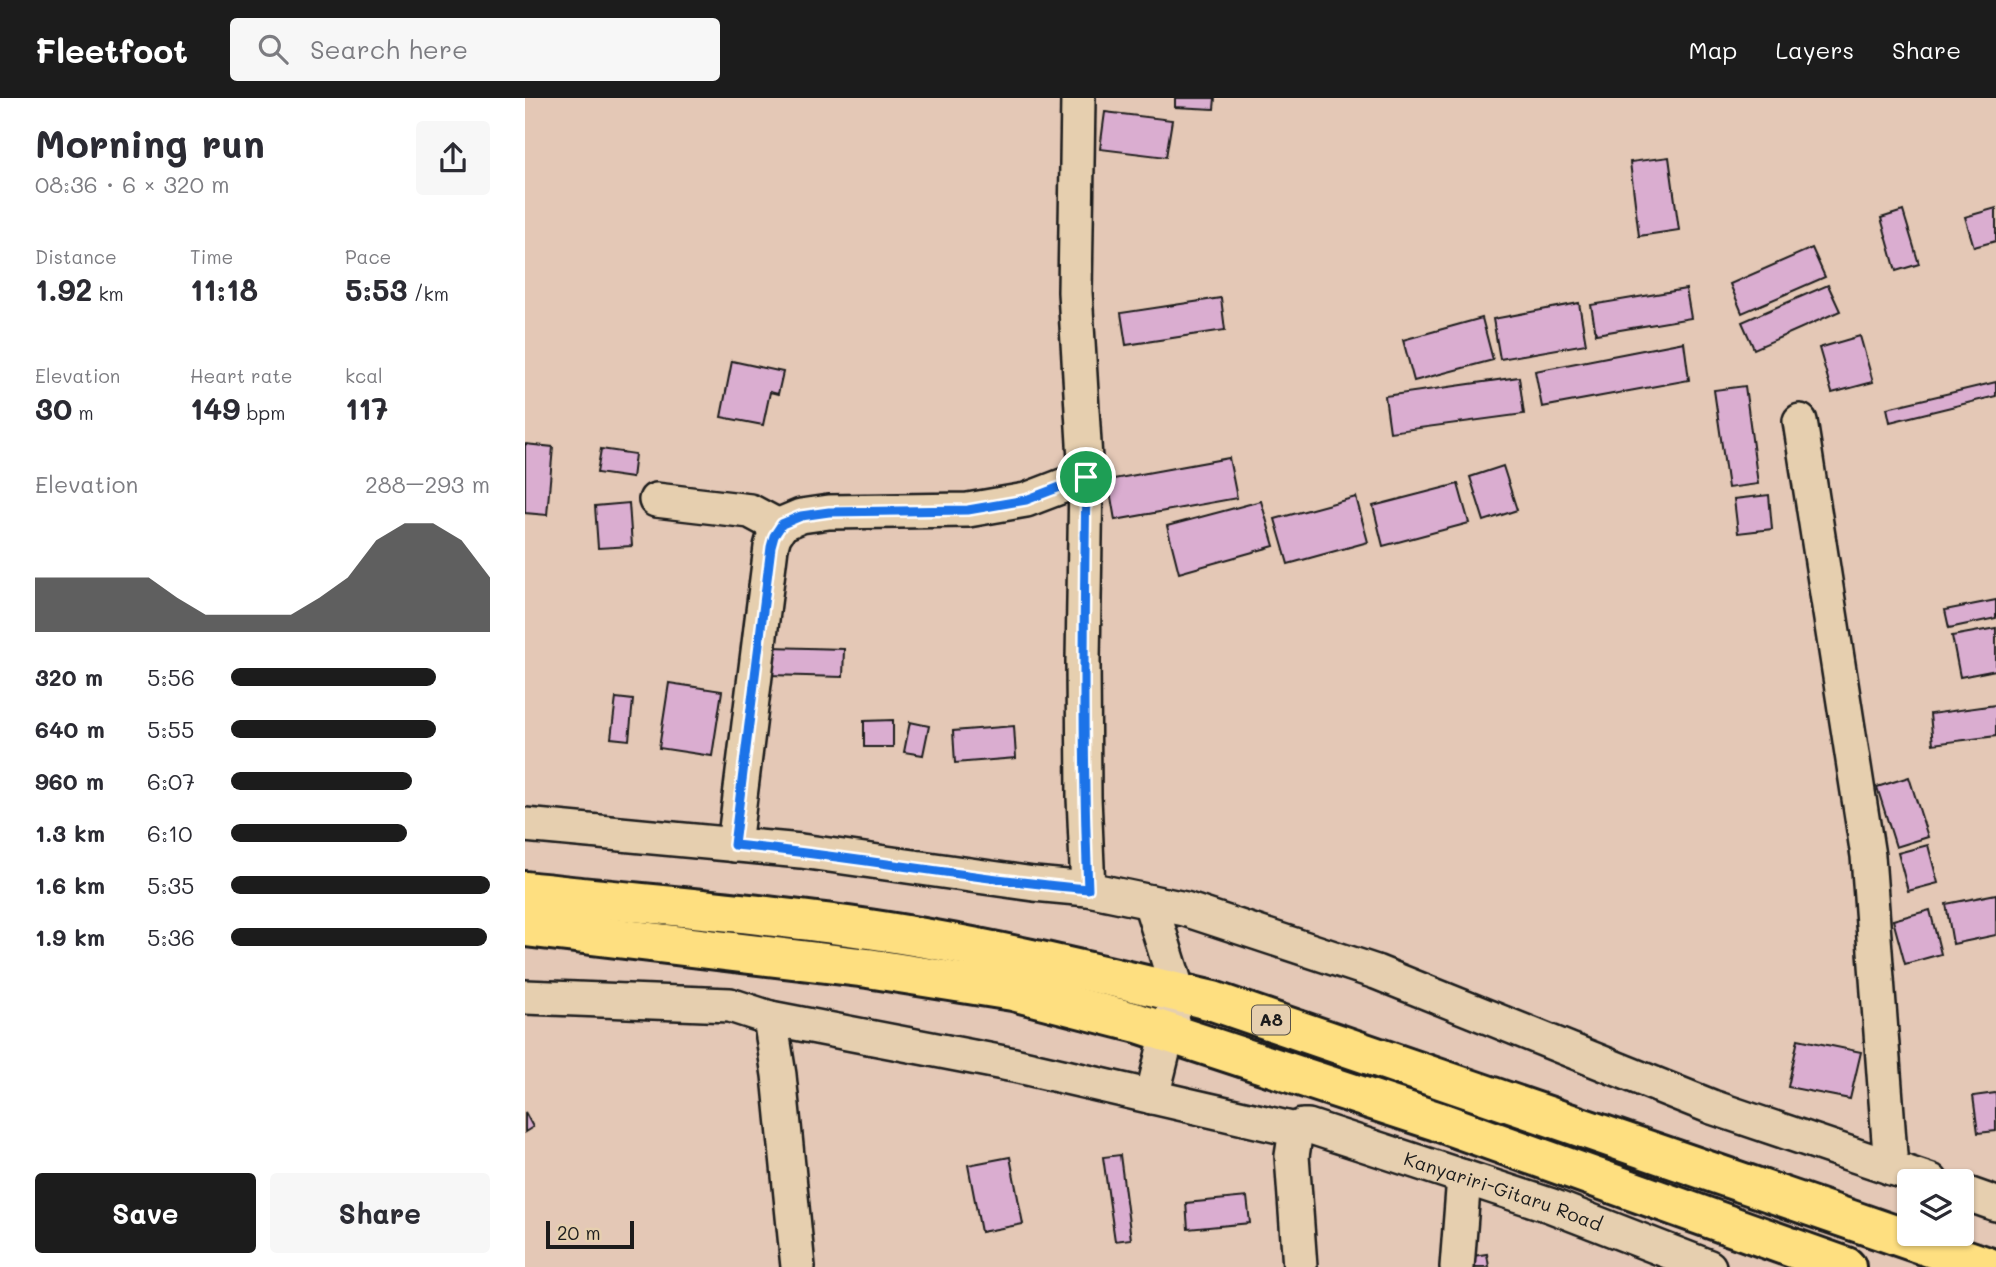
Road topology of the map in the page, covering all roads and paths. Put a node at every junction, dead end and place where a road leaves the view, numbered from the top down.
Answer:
1 (1078, 98) edge
2 (1800, 421) dead end
3 (1086, 477) junction
4 (656, 500) dead end
5 (780, 527) junction
6 (525, 825) edge
7 (734, 845) junction
8 (1088, 889) junction
9 (525, 891) edge
10 (1150, 902) junction
11 (525, 927) edge
12 (1178, 992) junction
13 (525, 997) edge
14 (770, 1018) junction
15 (1169, 1033) junction
16 (1152, 1097) junction
17 (1296, 1130) junction
18 (1891, 1168) junction
19 (1897, 1170) edge
20 (1464, 1177) junction
21 (1974, 1196) edge
22 (1996, 1204) edge
23 (798, 1267) edge
24 (1300, 1267) edge
25 (1457, 1267) edge
26 (1709, 1267) edge
27 (1846, 1267) edge
28 (1988, 1267) edge

1 - 3 street
2 - 18 street
3 - 5 street
3 - 8 street
4 - 5 street
5 - 7 street
6 - 7 street
7 - 8 street
8 - 10 street
9 - 12 highway, A8
10 - 12 street
10 - 18 street
11 - 15 highway, A8
12 - 15 street
12 - 28 highway, A8
13 - 14 street, Kanyariri-Gitaru Road
14 - 16 street, Kanyariri-Gitaru Road
14 - 23 street
15 - 16 street
15 - 27 highway, A8
16 - 17 street, Kanyariri-Gitaru Road
17 - 20 street, Kanyariri-Gitaru Road
17 - 24 street
18 - 19 street
20 - 25 street
20 - 26 street, Kanyariri-Gitaru Road
21 - 22 street

